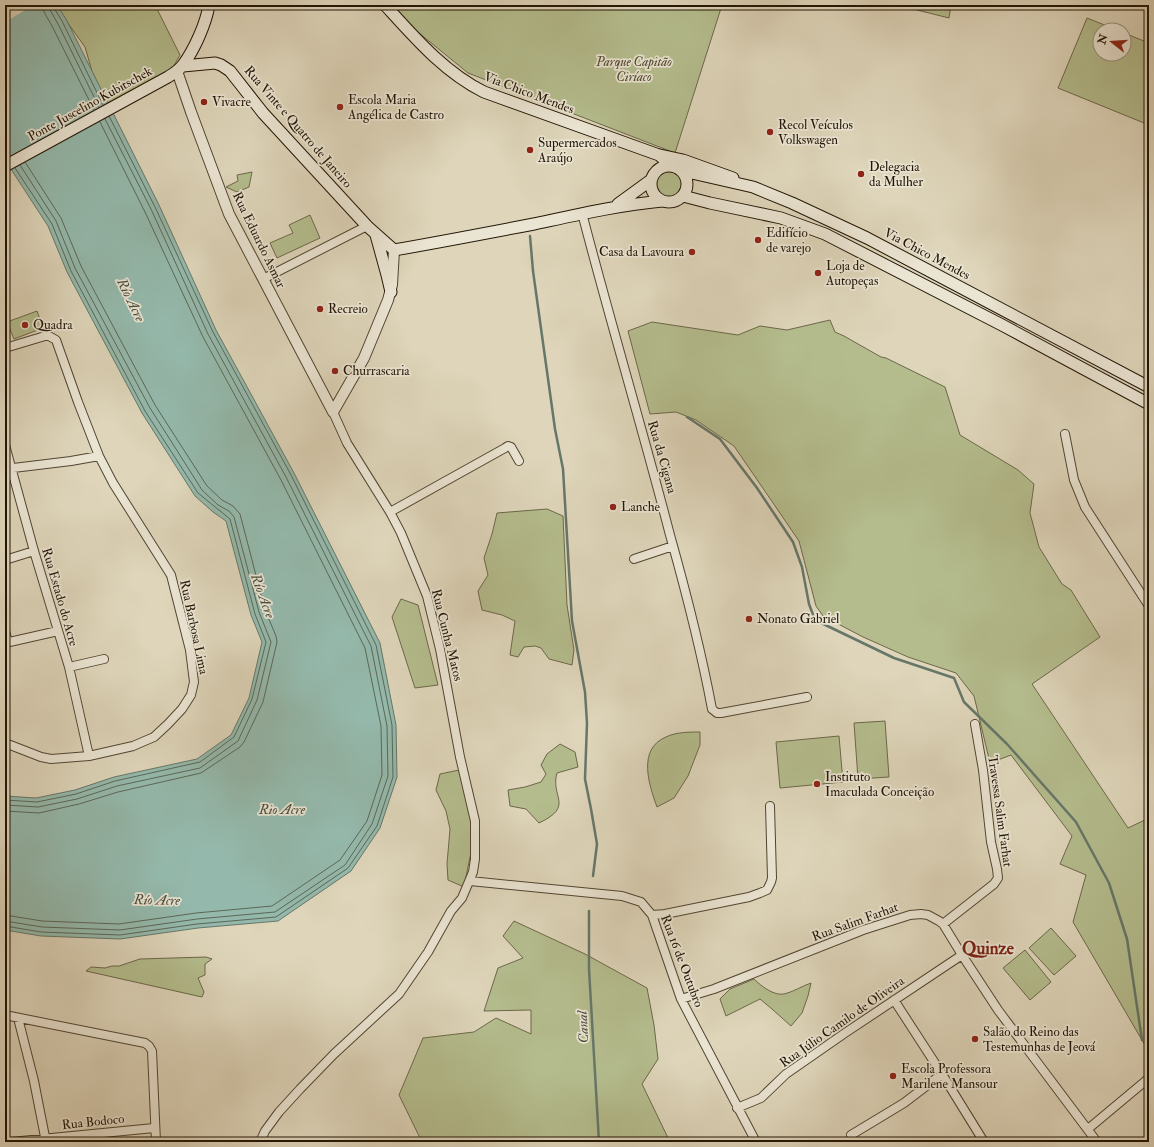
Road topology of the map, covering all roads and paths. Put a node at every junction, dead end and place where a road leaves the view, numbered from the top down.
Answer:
1 (209, 5) edge
2 (386, 5) edge
3 (176, 71) junction
4 (643, 149) junction
5 (659, 155) junction
6 (5, 166) edge
7 (670, 166) junction
8 (683, 172) junction
9 (652, 177) junction
10 (753, 187) junction
11 (683, 196) junction
12 (662, 201) junction
13 (612, 208) junction
14 (582, 214) junction
15 (367, 226) junction
16 (376, 234) junction
17 (394, 250) junction
18 (263, 279) junction
19 (391, 292) junction
20 (5, 348) edge
21 (1149, 387) edge
22 (1149, 404) edge
23 (333, 412) junction
24 (1065, 434) dead end
25 (5, 445) edge
26 (99, 456) junction
27 (519, 461) dead end
28 (8, 469) edge
29 (390, 512) junction
30 (673, 546) junction
31 (34, 551) junction
32 (634, 559) dead end
33 (5, 560) edge
34 (1149, 606) edge
35 (5, 631) edge
36 (58, 631) junction
37 (7, 643) edge
38 (104, 660) dead end
39 (69, 667) junction
40 (807, 697) dead end
41 (975, 724) dead end
42 (5, 743) edge
43 (89, 756) junction
44 (770, 806) dead end
45 (470, 881) junction
46 (652, 915) junction
47 (944, 924) junction
48 (962, 956) junction
49 (681, 999) junction
50 (894, 1000) junction
51 (5, 1016) edge
52 (18, 1018) junction
53 (942, 1074) junction
54 (1149, 1078) edge
55 (737, 1108) junction
56 (154, 1128) junction
57 (1088, 1129) junction
58 (851, 1135) dead end
59 (46, 1140) edge
60 (11, 1142) edge
61 (156, 1142) edge
62 (260, 1142) edge
63 (756, 1142) edge
64 (984, 1142) edge
65 (1097, 1142) edge

1 - 3 main road
2 - 4 main road, Via Chico Mendes
3 - 6 main road, Ponte Juscelino Kubitschek
3 - 15 main road, Rua Vinte e Quatro de Janeiro
3 - 18 street, Rua Eduardo Asmar
4 - 5 main road, Via Chico Mendes
4 - 9 main road
5 - 7 main road, Via Chico Mendes
5 - 10 main road
7 - 8 main road
7 - 9 main road
8 - 10 main road, Via Chico Mendes
8 - 11 main road
9 - 12 main road
9 - 13 main road
10 - 21 main road, Via Chico Mendes
11 - 12 main road
11 - 22 main road
12 - 13 main road
13 - 14 main road
14 - 17 main road
14 - 30 street, Rua da Cigana
15 - 16 main road, Rua Vinte e Quatro de Janeiro
15 - 18 street
16 - 17 main road, Rua Vinte e Quatro de Janeiro
16 - 19 main road
17 - 19 street
18 - 23 street, Rua Eduardo Asmar
19 - 23 street
20 - 26 street, Rua Barbosa Lima
23 - 29 street, Rua Cunha Matos
24 - 34 street
25 - 28 street, Rua Estado do Acre
26 - 28 street
26 - 43 street, Rua Barbosa Lima
27 - 29 street
28 - 31 street, Rua Estado do Acre
29 - 45 street, Rua Cunha Matos
30 - 32 street
30 - 40 street, Rua da Cigana
31 - 33 street
31 - 36 street, Rua Estado do Acre
35 - 37 street
36 - 37 street
36 - 39 street, Rua Estado do Acre
38 - 39 street
39 - 43 street, Rua Estado do Acre
41 - 47 street, Travessa Salim Farhat
42 - 43 street, Rua Barbosa Lima
44 - 46 street
45 - 46 street, Rua 16 de Outubro
45 - 62 street, Rua Cunha Matos
46 - 49 street, Rua 16 de Outubro
47 - 48 street
47 - 49 street, Rua Salim Farhat
48 - 50 street, Rua Júlio Camilo de Oliveira
48 - 57 street
49 - 55 street, Rua 16 de Outubro
50 - 53 street
50 - 55 street, Rua Júlio Camilo de Oliveira
51 - 52 street
52 - 56 street
52 - 59 street
53 - 58 street
53 - 64 street
54 - 57 street
55 - 63 street, Rua 16 de Outubro
56 - 59 street, Rua Bodoco
56 - 61 street
57 - 65 street
59 - 60 street, Rua Bodoco

